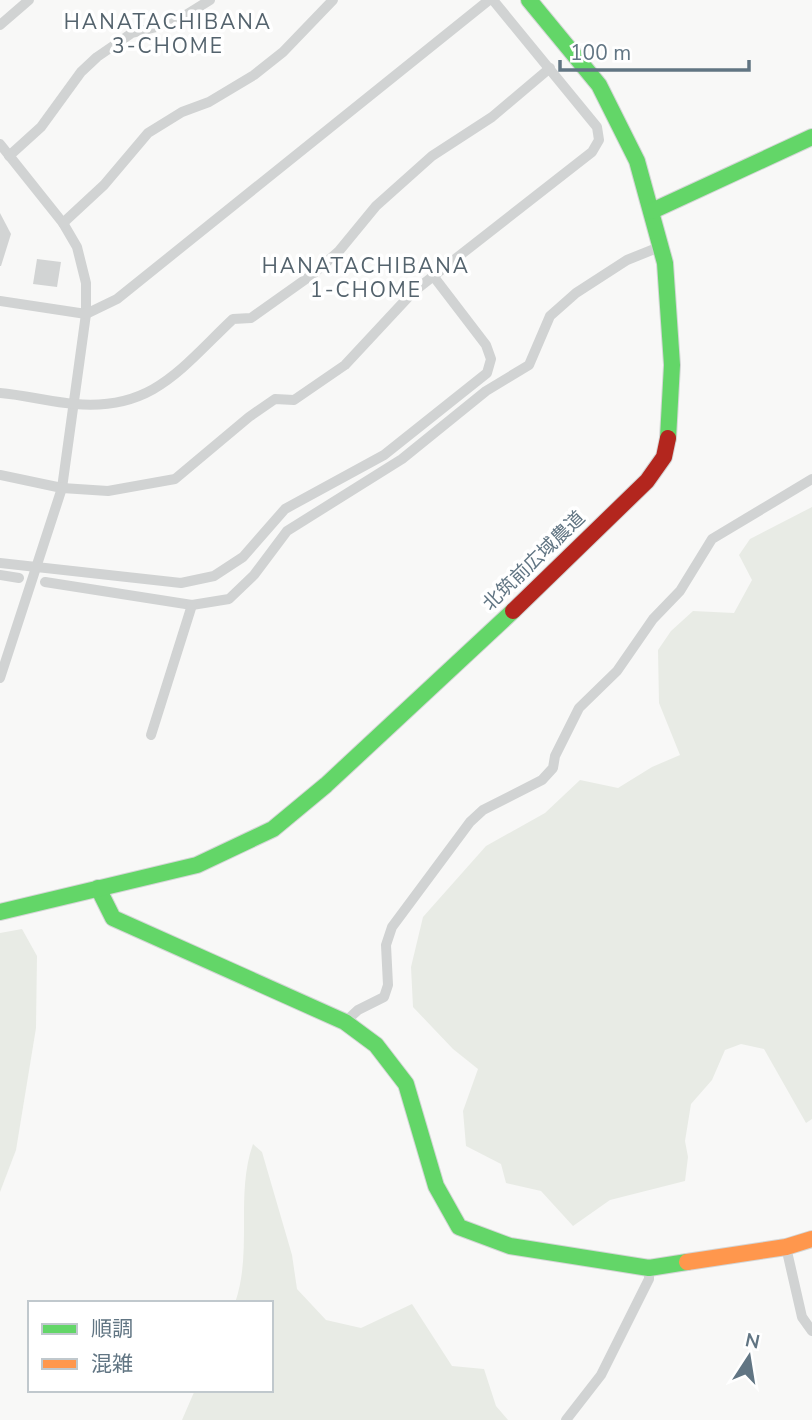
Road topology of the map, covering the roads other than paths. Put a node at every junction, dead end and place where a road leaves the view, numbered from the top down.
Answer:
1 (29, 0) edge
2 (210, 0) edge
3 (333, 0) edge
4 (491, 0) edge
5 (529, 0) edge
6 (0, 26) edge
7 (550, 68) junction
8 (812, 137) edge
9 (0, 144) edge
10 (9, 156) junction
11 (652, 211) junction
12 (63, 223) junction
13 (662, 246) junction
14 (434, 277) junction
15 (0, 301) edge
16 (86, 314) junction
17 (0, 393) edge
18 (72, 404) junction
19 (0, 475) edge
20 (812, 479) edge
21 (62, 488) junction
22 (250, 549) junction
23 (266, 558) junction
24 (0, 564) edge
25 (38, 569) junction
26 (0, 575) edge
27 (19, 578) dead end
28 (45, 582) dead end
29 (192, 605) junction
30 (0, 678) edge
31 (151, 735) dead end
32 (98, 888) junction
33 (0, 912) edge
34 (345, 1022) junction
35 (812, 1239) edge
36 (786, 1247) junction
37 (649, 1268) junction
38 (812, 1331) edge
39 (566, 1420) edge

1 - 6 street
2 - 10 street
3 - 12 street
4 - 7 street
4 - 16 street
5 - 11 street, 北筑前広域農道
7 - 14 street
7 - 18 street
8 - 11 street
9 - 10 street
10 - 12 street
11 - 13 street, 北筑前広域農道
12 - 16 street
13 - 23 street
13 - 32 street, 北筑前広域農道
14 - 21 street
14 - 22 street
15 - 16 street
16 - 18 street
17 - 18 street
18 - 21 street
19 - 21 street
20 - 34 street
21 - 25 street
22 - 23 street
22 - 25 street
23 - 29 street
24 - 25 street
25 - 30 street
26 - 27 street
28 - 29 street
29 - 31 street
32 - 33 street, 北筑前広域農道
32 - 34 street
34 - 37 street
35 - 36 street
36 - 37 street
36 - 38 street
37 - 39 street

